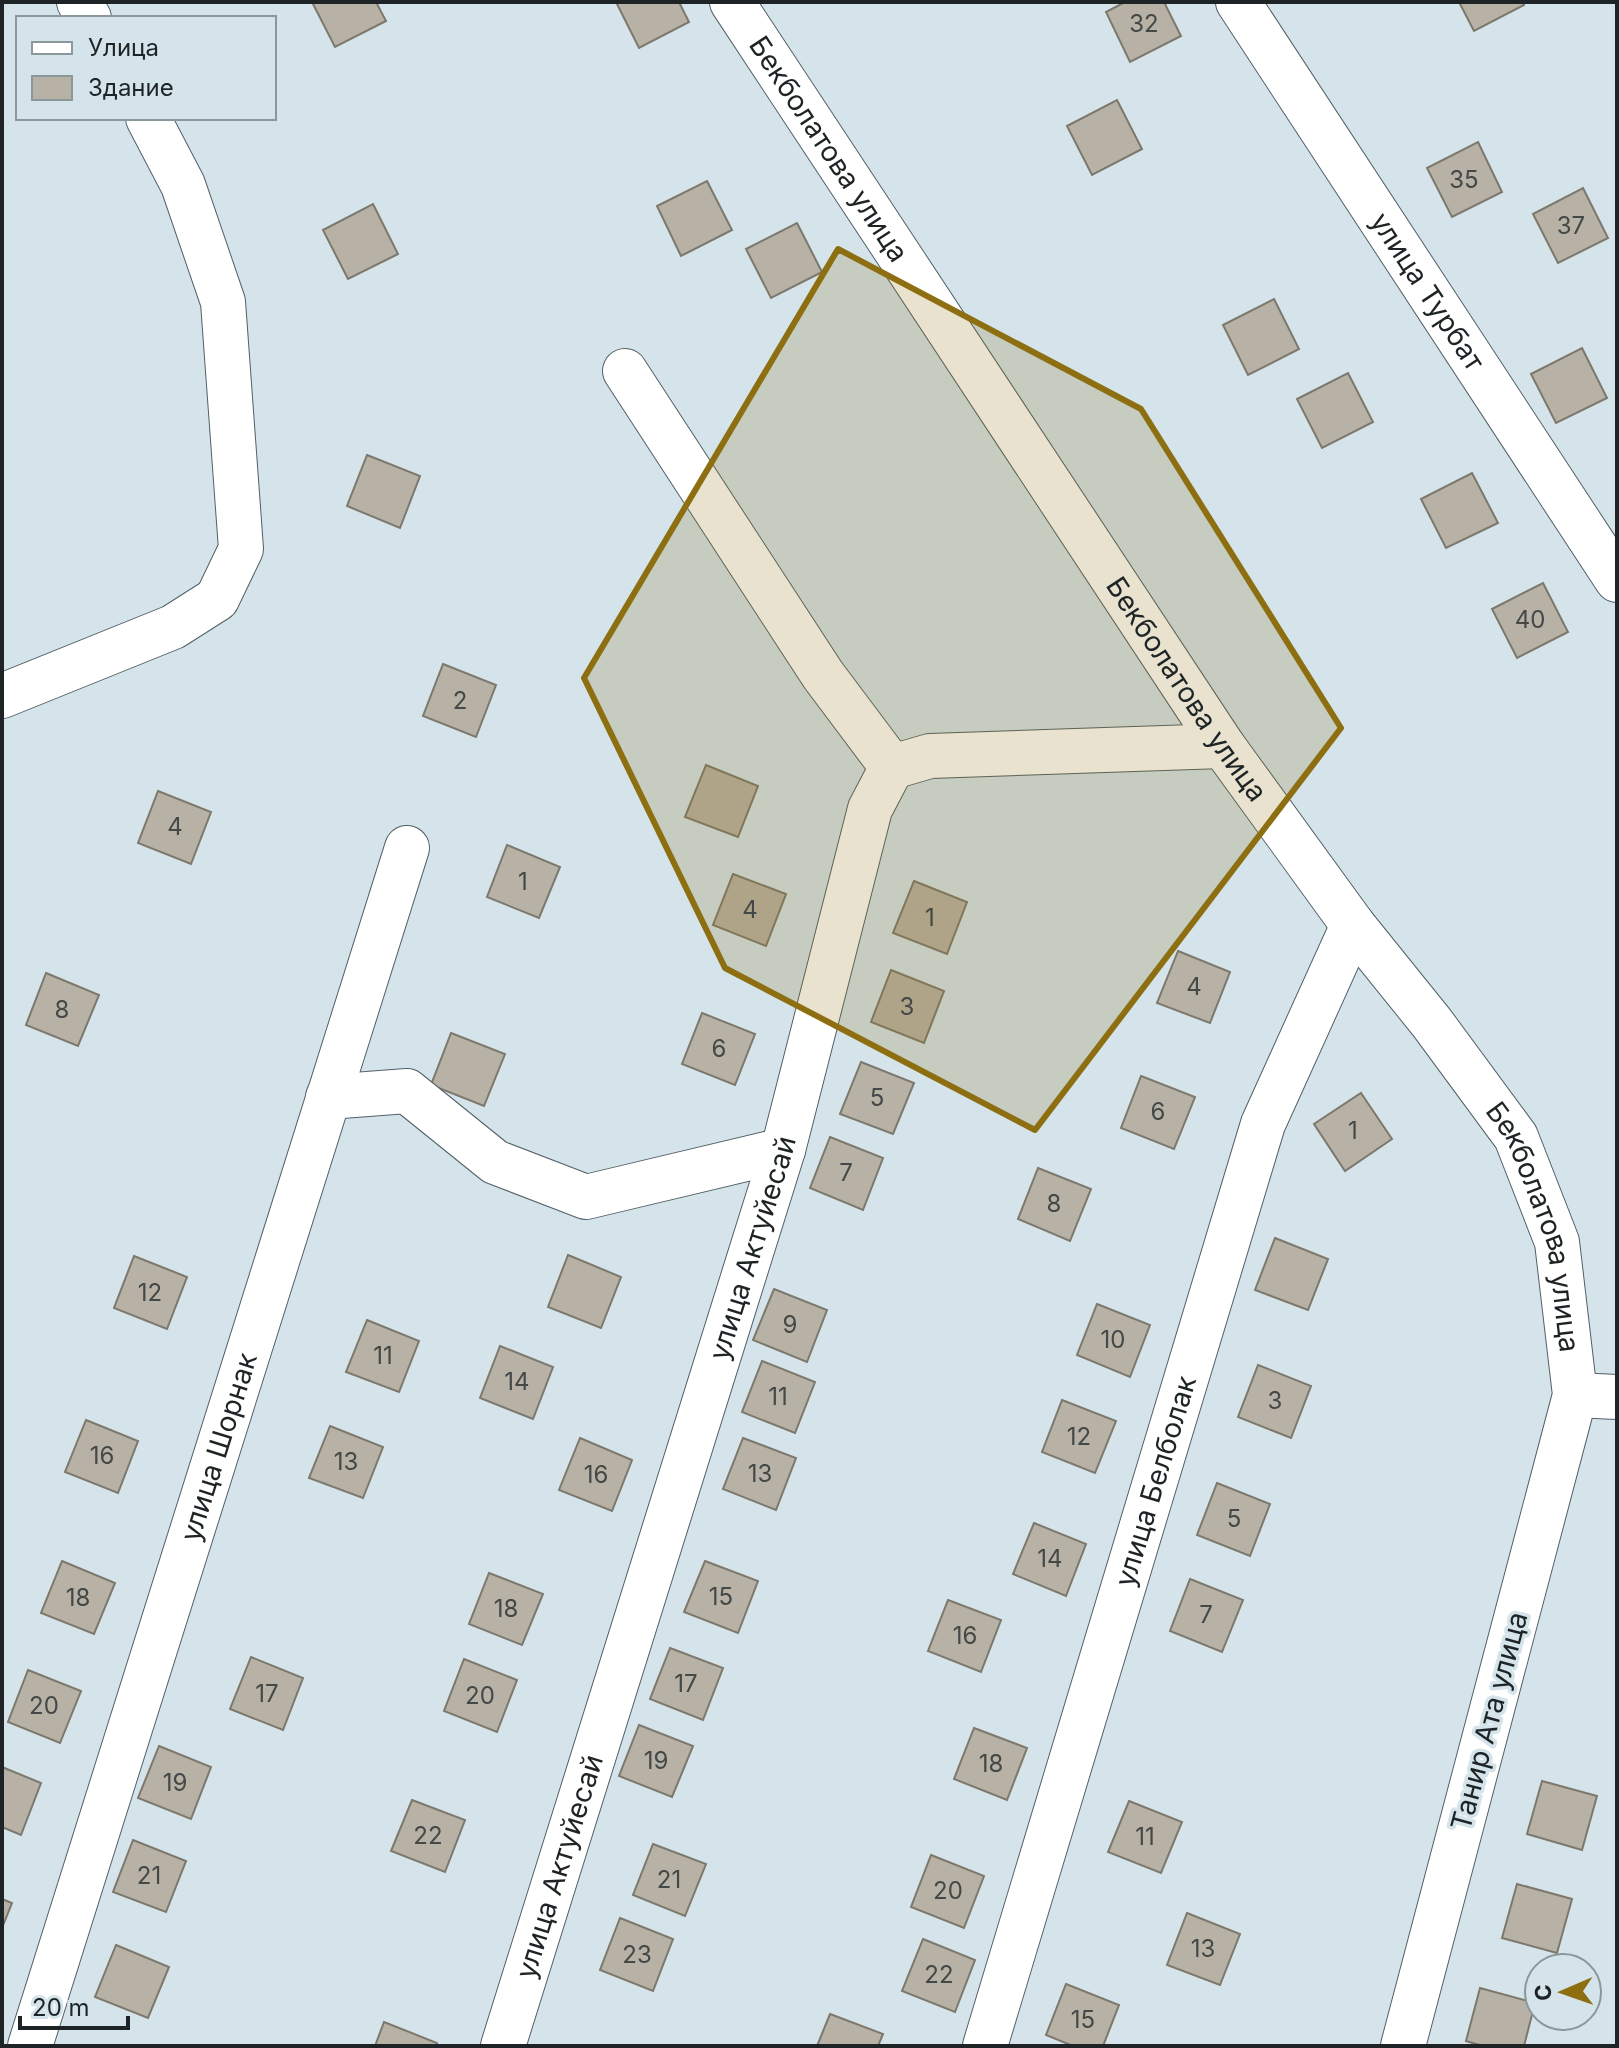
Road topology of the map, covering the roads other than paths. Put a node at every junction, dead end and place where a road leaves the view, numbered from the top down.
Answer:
1 (732, 2) edge
2 (1238, 2) edge
3 (149, 120) edge
4 (625, 371) dead end
5 (1617, 580) edge
6 (2, 696) edge
7 (1223, 746) junction
8 (892, 767) junction
9 (407, 848) dead end
10 (1353, 925) junction
11 (328, 1097) junction
12 (783, 1150) junction
13 (1596, 1396) edge
14 (30, 2046) edge
15 (503, 2046) edge
16 (985, 2046) edge
17 (1403, 2046) edge

1 - 7 street, Бекболатова улица
2 - 5 street, улица Турбат
3 - 6 street
4 - 8 street
7 - 8 street
7 - 10 street, Бекболатова улица
8 - 12 street, улица Актуйесай
9 - 11 street, улица Шорнак
10 - 13 street, Бекболатова улица
10 - 16 street, улица Белболак
11 - 12 street
11 - 14 street, улица Шорнак
12 - 15 street, улица Актуйесай
13 - 17 street, Танир Ата улица

